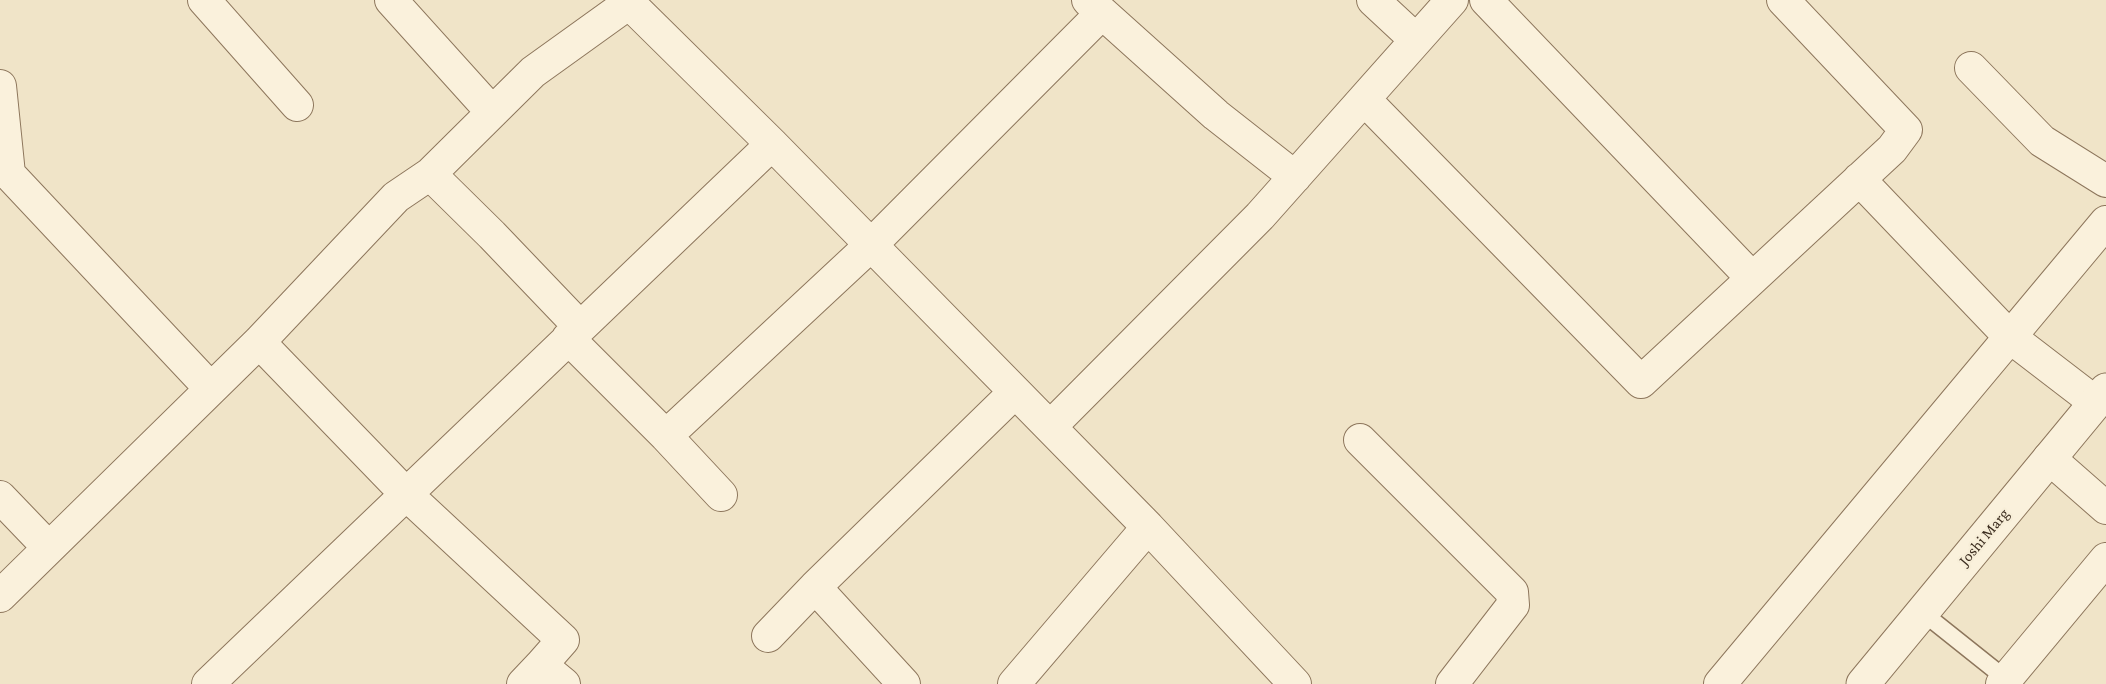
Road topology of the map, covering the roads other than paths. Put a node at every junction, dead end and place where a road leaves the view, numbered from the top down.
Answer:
1 (204, 0) edge
2 (391, 0) edge
3 (1373, 0) edge
4 (1452, 0) edge
5 (1486, 0) edge
6 (1783, 0) edge
7 (1095, 6) edge
8 (1416, 40) junction
9 (1971, 68) dead end
10 (0, 86) edge
11 (1364, 99) junction
12 (297, 105) dead end
13 (492, 112) junction
14 (772, 144) junction
15 (430, 174) junction
16 (1295, 177) junction
17 (1859, 179) junction
18 (2106, 181) edge
19 (2106, 222) edge
20 (871, 245) junction
21 (1752, 278) junction
22 (574, 333) junction
23 (2010, 337) junction
24 (259, 342) junction
25 (211, 389) junction
26 (1015, 392) junction
27 (2101, 397) edge
28 (1050, 427) junction
29 (666, 436) junction
30 (1360, 440) dead end
31 (2049, 458) junction
32 (406, 494) junction
33 (721, 495) dead end
34 (0, 497) edge
35 (2106, 508) edge
36 (1148, 527) junction
37 (49, 548) junction
38 (2106, 559) edge
39 (815, 587) junction
40 (0, 596) edge
41 (1922, 612) junction
42 (768, 636) dead end
43 (543, 678) edge
44 (1291, 682) edge
45 (2004, 682) edge
46 (208, 684) edge
47 (904, 684) edge
48 (1014, 684) edge
49 (1452, 684) edge
50 (1720, 684) edge
51 (1863, 684) edge

1 - 12 street
2 - 13 street
3 - 8 street
4 - 8 street
5 - 21 street
6 - 17 street
7 - 16 street
7 - 20 street
8 - 11 street
9 - 18 street
10 - 25 street
11 - 16 street
11 - 21 street
13 - 14 street
13 - 15 street
14 - 20 street
14 - 22 street
15 - 22 street
15 - 24 street
16 - 28 street
17 - 21 street
17 - 23 street
19 - 23 street
20 - 26 street
20 - 29 street
22 - 29 street
22 - 32 street
23 - 27 street
23 - 50 street
24 - 25 street
24 - 32 street
25 - 37 street
26 - 28 street
26 - 39 street
27 - 31 street, Joshi Marg
28 - 36 street
29 - 33 street
30 - 49 street
31 - 35 street
31 - 41 street, Joshi Marg
32 - 43 street
32 - 46 street
34 - 37 street
36 - 44 street
36 - 48 street
37 - 40 street
38 - 45 street
39 - 42 street
39 - 47 street
41 - 45 lane
41 - 51 street, Joshi Marg

